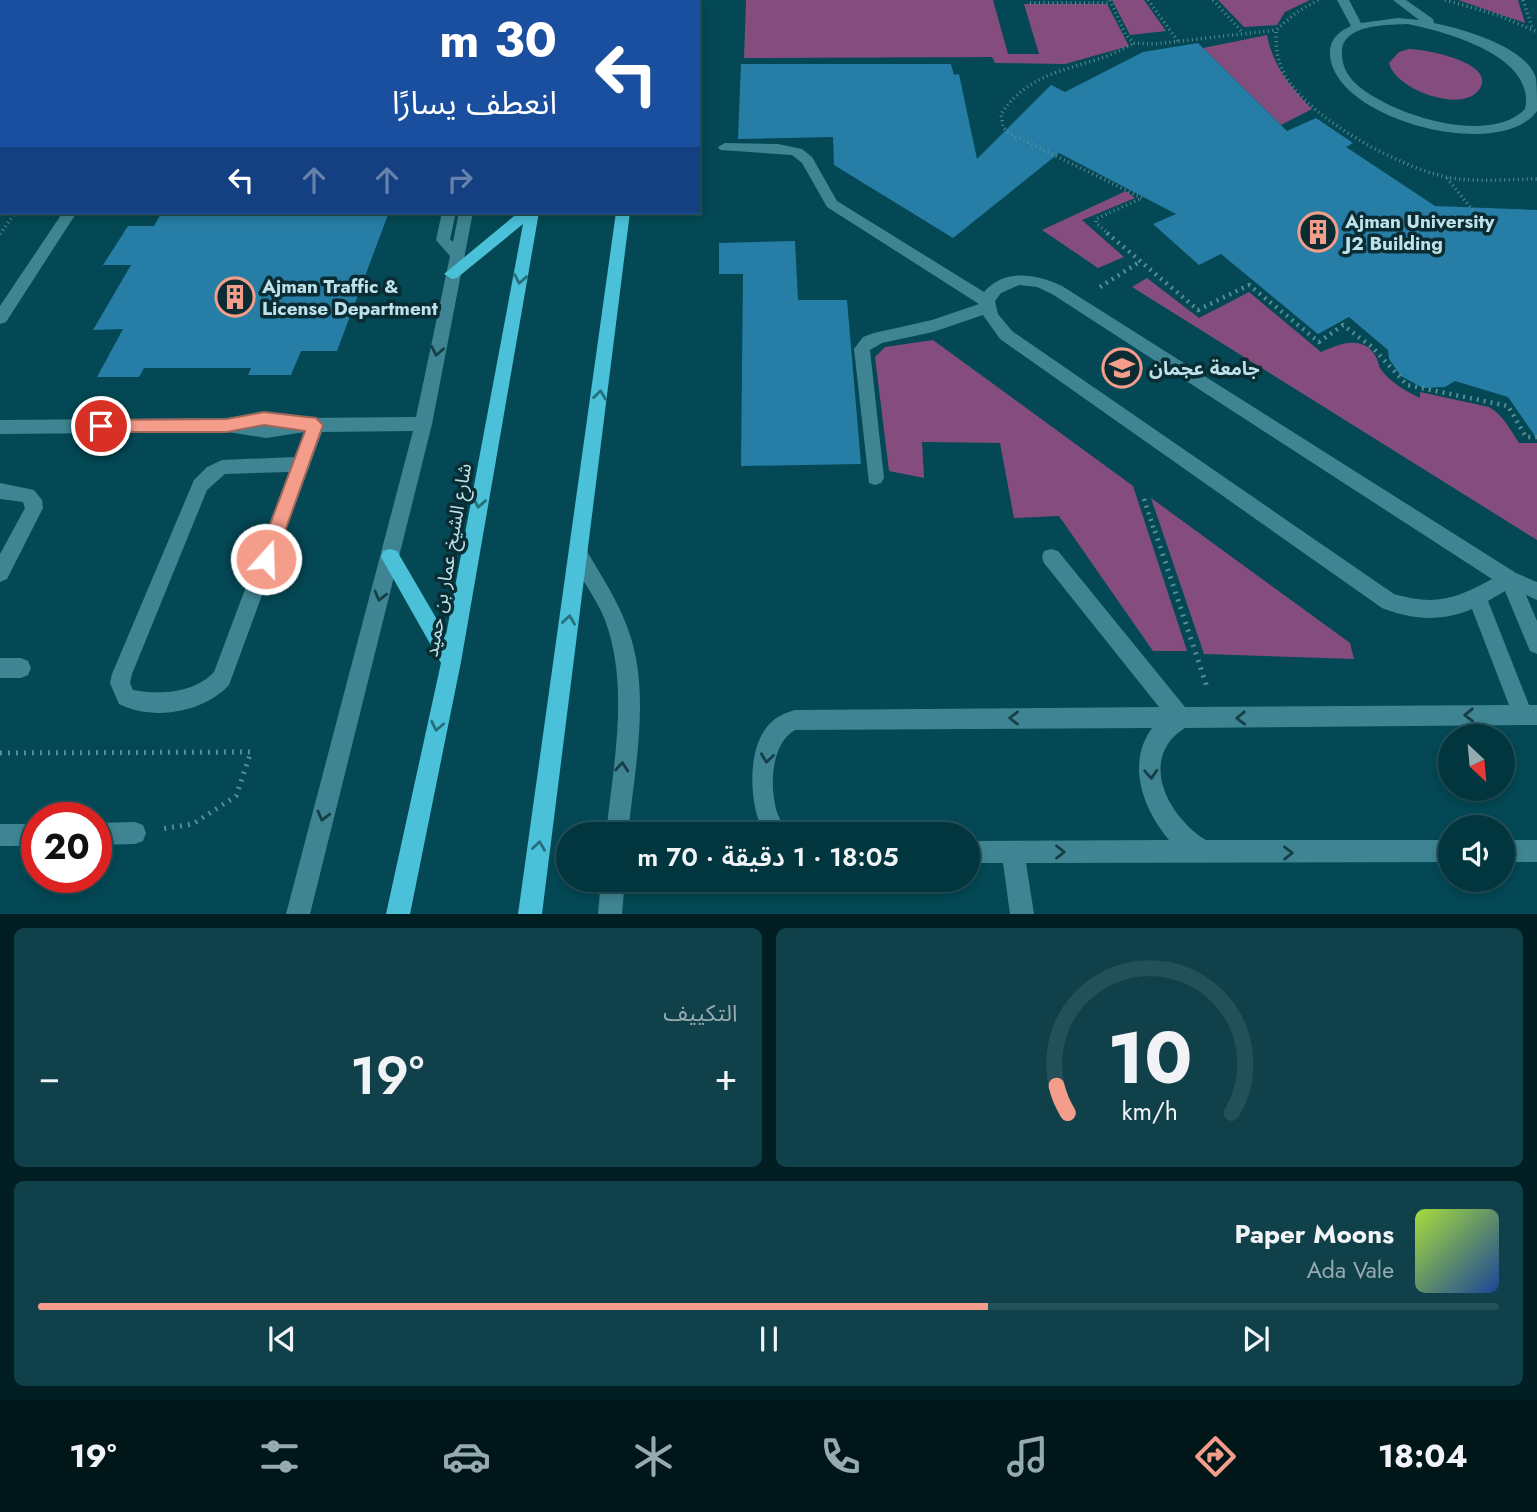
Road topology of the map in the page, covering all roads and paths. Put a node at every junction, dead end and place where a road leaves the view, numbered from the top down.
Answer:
1 (1148, 0) edge
2 (1213, 0) edge
3 (1343, 0) edge
4 (1399, 0) edge
5 (1444, 0) edge
6 (1523, 0) edge
7 (1110, 1) edge
8 (1030, 2) dead end
9 (1438, 26) junction
10 (1357, 27) junction
11 (1276, 30) dead end
12 (1536, 31) edge
13 (1243, 34) junction
14 (1179, 41) junction
15 (1133, 43) junction
16 (725, 147) dead end
17 (1447, 177) dead end
18 (15, 214) edge
19 (69, 214) edge
20 (449, 214) edge
21 (466, 214) edge
22 (527, 214) edge
23 (530, 214) edge
24 (623, 214) edge
25 (1486, 226) dead end
26 (0, 234) edge
27 (456, 253) junction
28 (1141, 261) junction
29 (452, 274) junction
30 (1076, 303) junction
31 (986, 305) junction
32 (0, 318) edge
33 (423, 424) junction
34 (307, 425) junction
35 (0, 427) edge
36 (1537, 437) edge
37 (301, 464) junction
38 (875, 478) dead end
39 (0, 491) edge
40 (1144, 499) dead end
41 (8, 543) edge
42 (578, 554) junction
43 (390, 556) junction
44 (1051, 557) dead end
45 (0, 573) edge
46 (1509, 579) junction
47 (1537, 592) edge
48 (1477, 597) junction
49 (1537, 644) edge
50 (451, 662) junction
51 (0, 668) edge
52 (21, 668) dead end
53 (1530, 715) edge
54 (1181, 718) junction
55 (1217, 718) junction
56 (0, 753) edge
57 (618, 822) edge
58 (770, 822) edge
59 (135, 833) joint
60 (112, 834) edge
61 (0, 835) edge
62 (21, 835) edge
63 (1537, 850) edge
64 (1438, 851) edge
65 (1515, 851) edge
66 (980, 852) edge
67 (1013, 852) junction
68 (1205, 853) junction
69 (612, 892) edge
70 (298, 914) edge
71 (398, 914) edge
72 (530, 914) edge
73 (610, 914) edge
74 (1022, 914) edge

1 - 14 path
2 - 13 path
3 - 10 street
4 - 9 street
5 - 12 path
6 - 12 path
7 - 8 path
7 - 15 path
9 - 10 street
9 - 10 street
11 - 13 path
13 - 14 path
14 - 15 path
15 - 28 path
16 - 31 street
17 - 25 path
18 - 26 path
19 - 32 street
20 - 27 street
21 - 27 street
22 - 29 main road
23 -> 50 main road, شارع الشيخ عمار بن حميد
42 -> 24 main road
27 - 29 street
28 - 30 path
28 - 36 path
29 -> 33 street
30 - 31 street
30 - 46 street
31 - 38 street
31 - 48 street
33 - 34 street
33 - 43 street
34 - 35 street
34 - 37 street
37 - 37 street
39 - 41 street
40 - 55 path
41 - 45 street
57 -> 42 street
72 -> 42 main road
43 - 50 main road
43 -> 70 street
44 - 54 street
46 - 47 street
46 - 48 street
46 - 49 street
48 - 53 street
50 -> 71 main road, شارع الشيخ عمار بن حميد
51 - 52 street
53 -> 55 street
54 - 55 street
54 -> 58 street
54 -> 68 street
56 - 59 path
59 - 60 street
61 - 62 street
63 - 65 street
68 -> 64 street
66 - 67 street
67 -> 68 street
67 - 74 street
69 - 73 street

